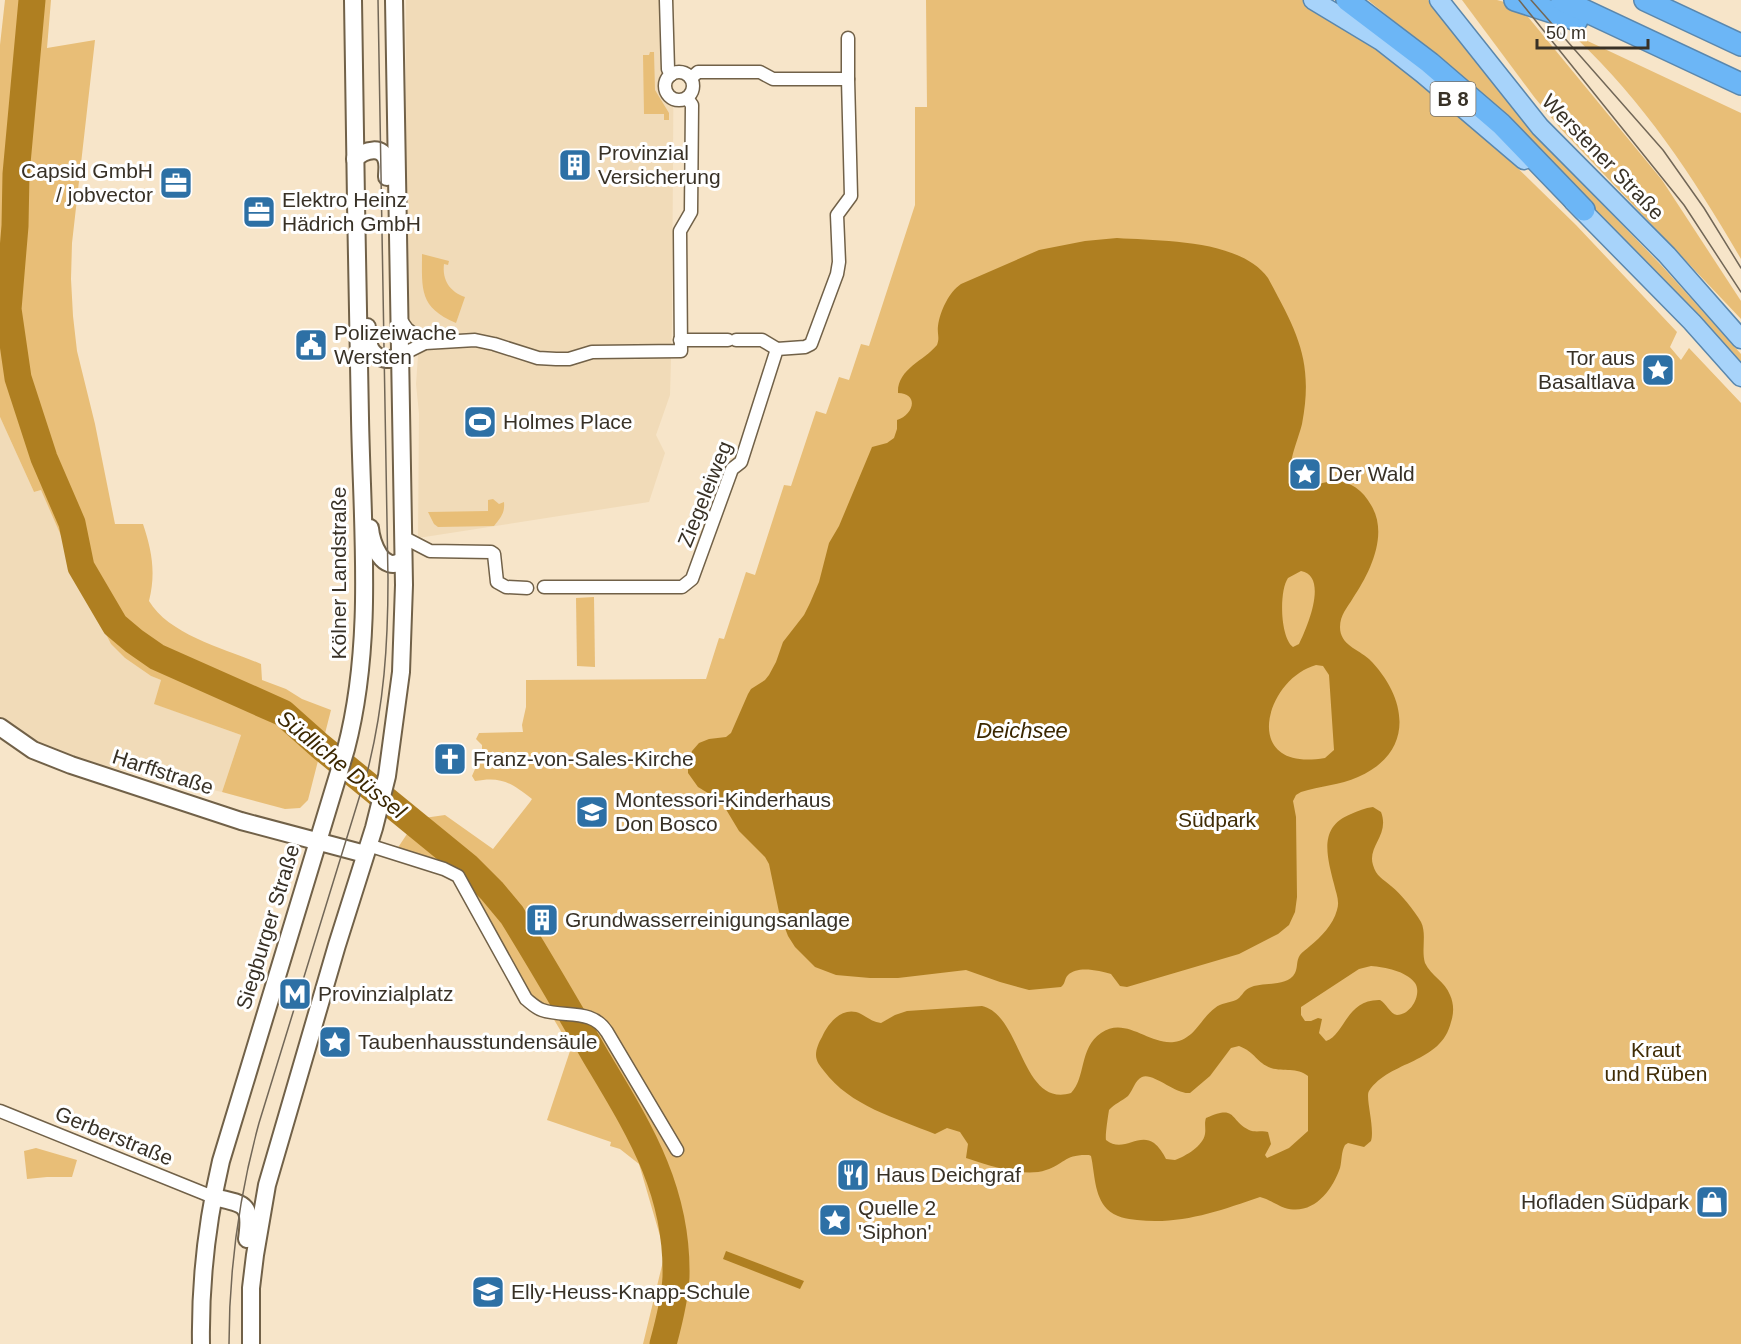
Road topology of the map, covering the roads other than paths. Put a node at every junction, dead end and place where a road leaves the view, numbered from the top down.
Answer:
1 (353, 0) edge
2 (394, 0) edge
3 (666, 0) edge
4 (1313, 0) edge
5 (1347, 0) edge
6 (1439, 0) edge
7 (1515, 0) edge
8 (1562, 0) edge
9 (1645, 0) edge
10 (848, 38) dead end
11 (1741, 45) edge
12 (1701, 65) junction
13 (671, 75) junction
14 (691, 78) junction
15 (848, 79) junction
16 (1741, 84) edge
17 (687, 98) junction
18 (355, 159) junction
19 (1584, 210) junction
20 (398, 213) junction
21 (358, 300) junction
22 (400, 319) junction
23 (1741, 339) edge
24 (425, 343) junction
25 (681, 346) junction
26 (777, 348) junction
27 (401, 355) junction
28 (1741, 377) edge
29 (363, 503) junction
30 (403, 537) junction
31 (430, 551) junction
32 (403, 560) junction
33 (544, 587) dead end
34 (527, 588) dead end
35 (0, 727) edge
36 (319, 841) junction
37 (367, 850) junction
38 (0, 1111) edge
39 (677, 1150) dead end
40 (213, 1197) junction
41 (255, 1255) junction
42 (200, 1321) junction
43 (201, 1344) edge
44 (210, 1344) edge
45 (251, 1344) edge

1 - 18 main road, Kölner Landstraße
2 - 20 main road
3 - 13 street
4 - 19 main road, B 8
5 - 19 highway
6 - 23 main road, Werstener Straße / B 8
7 - 12 highway
8 - 12 highway
9 - 11 highway
10 - 15 street
12 - 16 highway
13 - 14 street
13 - 17 street
14 - 15 street
14 - 17 street
15 - 26 street
17 - 25 street
18 - 20 main road
18 - 21 main road, Kölner Landstraße
19 - 28 main road, B 8
20 - 22 main road
21 - 27 main road, Kölner Landstraße
21 - 29 main road, Kölner Landstraße
22 - 24 street
22 - 27 main road
24 - 25 street
24 - 27 street
25 - 26 street
26 - 33 street, Ziegeleiweg
27 - 30 main road
29 - 32 main road
29 - 36 main road, Kölner Landstraße
30 - 31 street
30 - 32 main road
31 - 32 street
31 - 34 street
32 - 37 main road
35 - 36 main road, Harffstraße
36 - 37 main road, Siegburger Straße
36 - 40 main road, Siegburger Straße
37 - 39 street, Siegburger Straße
37 - 41 main road
38 - 40 street, Gerberstraße
40 - 41 main road
40 - 42 main road, Siegburger Straße
41 - 45 main road
42 - 43 main road, Siegburger Straße
42 - 44 main road, Siegburger Straße

